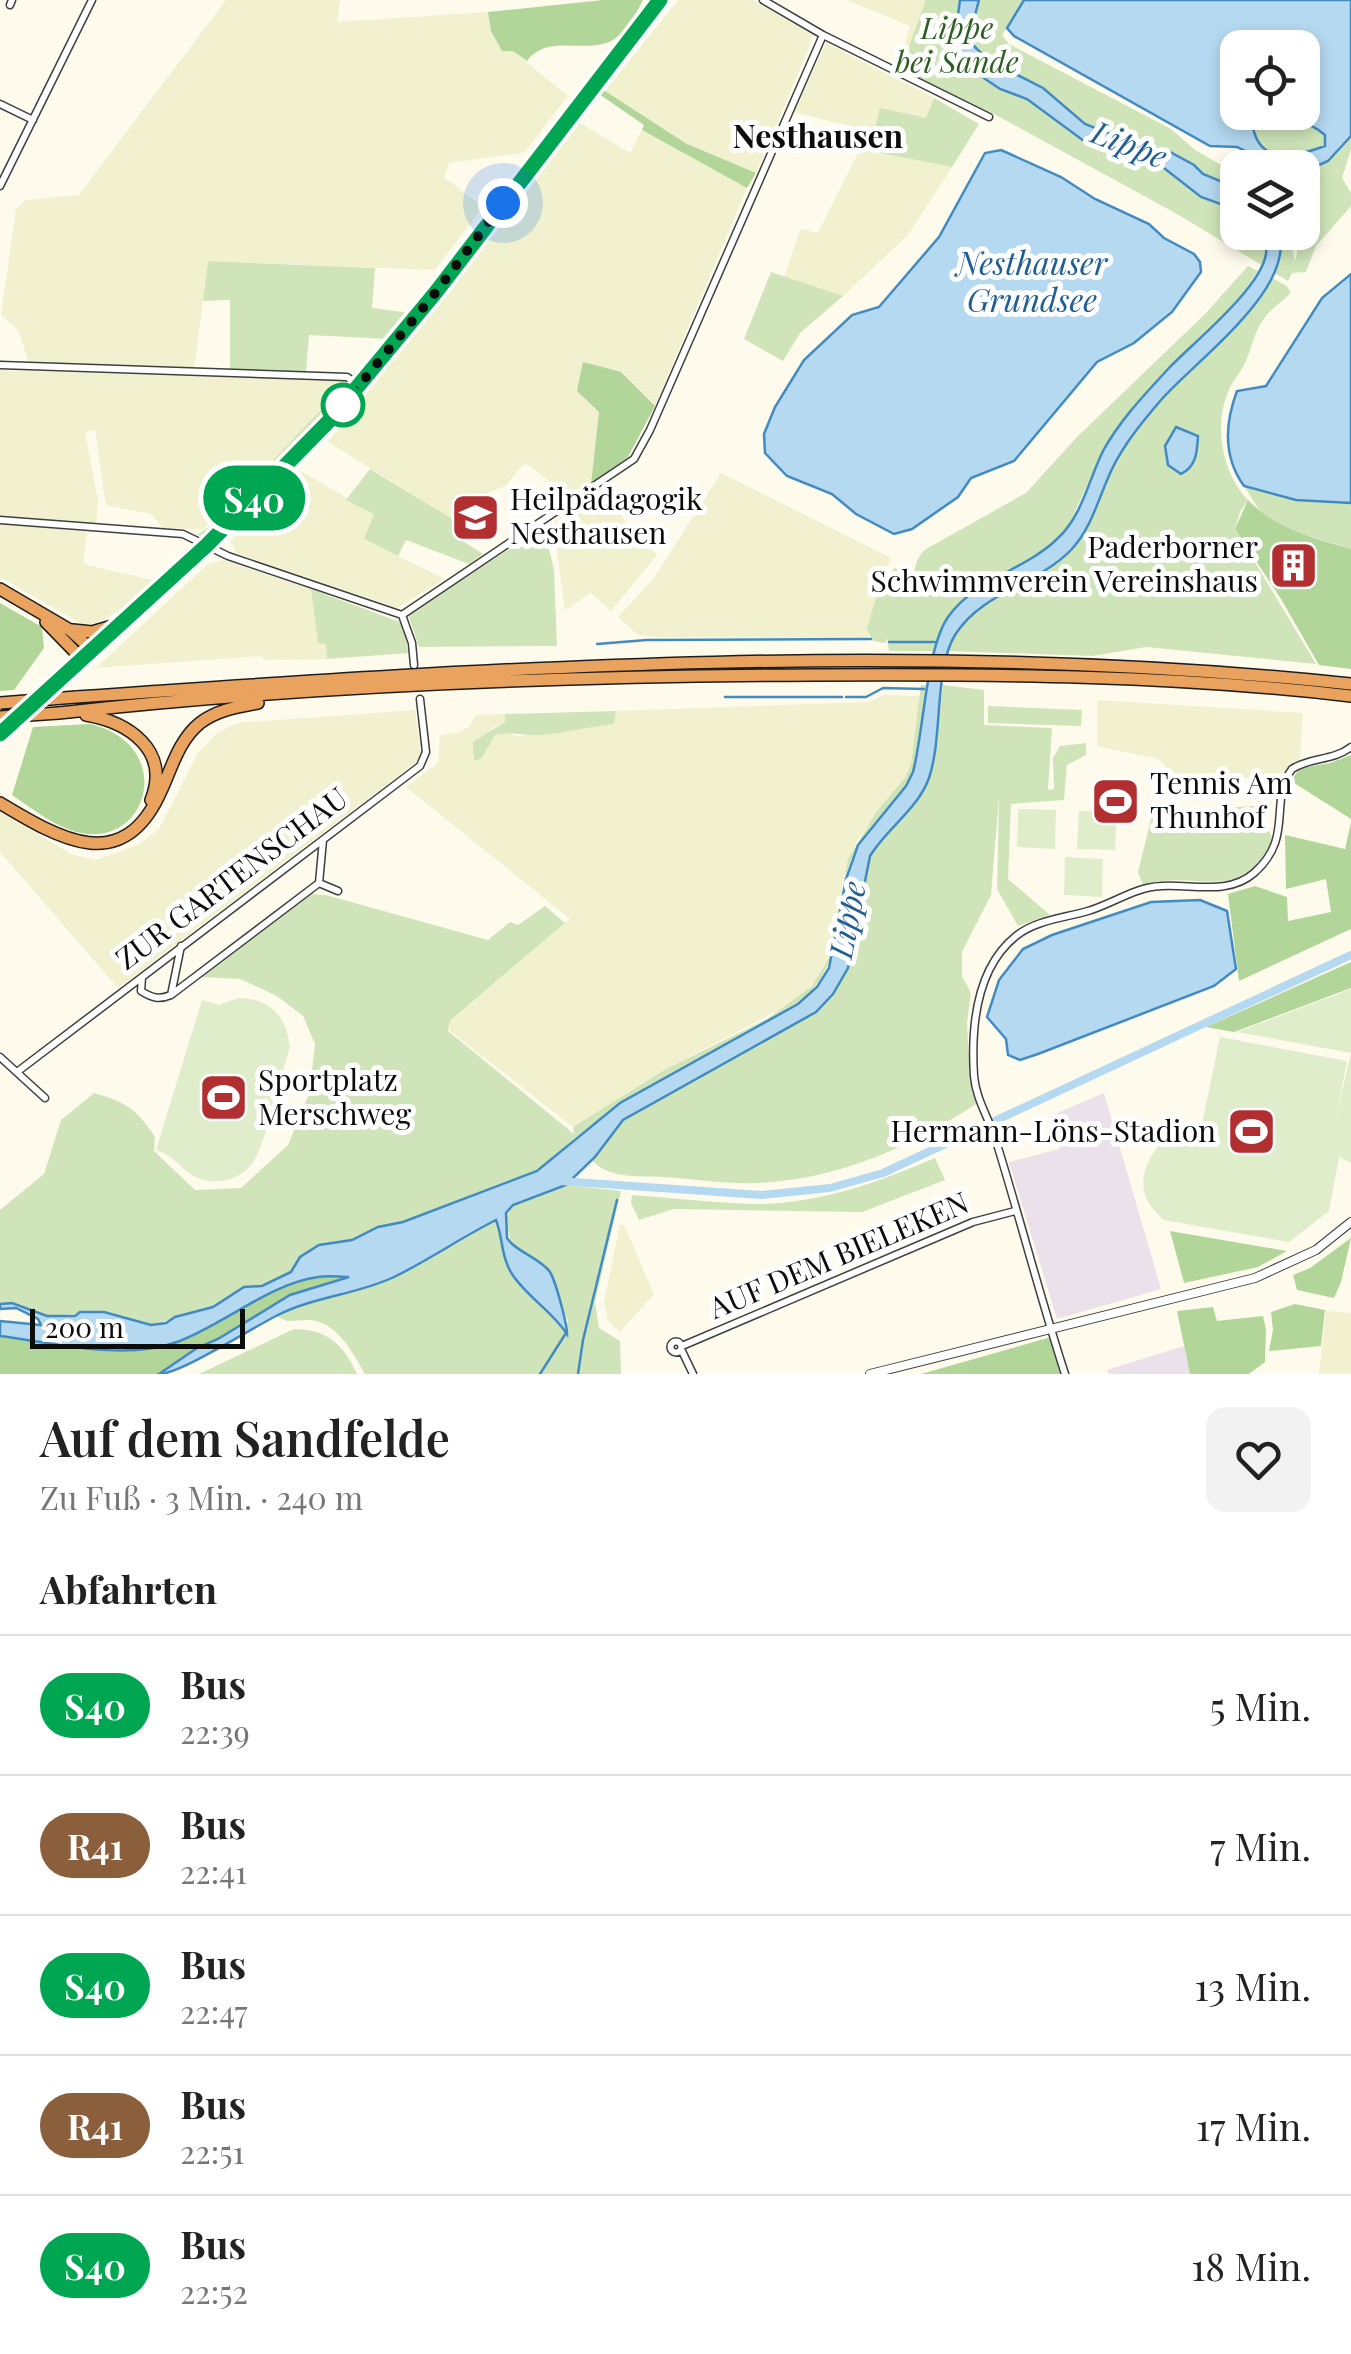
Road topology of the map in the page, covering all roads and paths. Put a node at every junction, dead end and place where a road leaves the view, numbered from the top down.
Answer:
1 (92, 0) edge
2 (660, 0) edge
3 (764, 0) edge
4 (823, 35) junction
5 (0, 104) edge
6 (989, 117) dead end
7 (32, 120) junction
8 (0, 186) edge
9 (0, 366) edge
10 (360, 386) junction
11 (0, 520) edge
12 (207, 545) junction
13 (0, 592) edge
14 (402, 615) junction
15 (122, 623) junction
16 (70, 630) junction
17 (87, 655) junction
18 (414, 665) dead end
19 (1351, 684) edge
20 (306, 693) junction
21 (1351, 696) edge
22 (420, 698) dead end
23 (0, 703) edge
24 (63, 712) junction
25 (0, 717) edge
26 (0, 734) edge
27 (1351, 747) edge
28 (0, 794) edge
29 (0, 803) edge
30 (324, 840) junction
31 (319, 884) junction
32 (338, 891) dead end
33 (181, 946) junction
34 (142, 976) junction
35 (171, 995) junction
36 (0, 1057) edge
37 (17, 1072) junction
38 (45, 1098) dead end
39 (1015, 1211) junction
40 (1351, 1222) edge
41 (1050, 1328) junction
42 (693, 1374) edge
43 (870, 1374) edge
44 (1064, 1374) edge

1 - 7 street
2 - 10 main road
3 - 4 street
4 - 6 street
4 - 14 street
5 - 7 street
7 - 8 street
9 - 10 street
10 - 12 main road
11 - 12 street
12 - 14 street
12 - 15 main road
13 - 16 highway
13 - 17 highway
14 - 18 street
15 - 16 highway
15 - 17 main road
16 - 17 highway
17 - 26 main road
19 - 23 highway, bridge
20 - 21 highway
20 - 24 highway
20 - 29 highway
22 - 30 street, ZUR GARTENSCHAU
24 - 25 highway, bridge
24 - 28 highway
27 - 39 street
30 - 31 street
30 - 33 street, ZUR GARTENSCHAU
31 - 32 street
31 - 35 street
33 - 34 street, ZUR GARTENSCHAU
33 - 35 street
34 - 35 street
34 - 37 street, ZUR GARTENSCHAU
36 - 37 street
37 - 38 street
39 - 41 street
39 - 42 street, AUF DEM BIELEKEN
40 - 41 street
41 - 43 street
41 - 44 street

